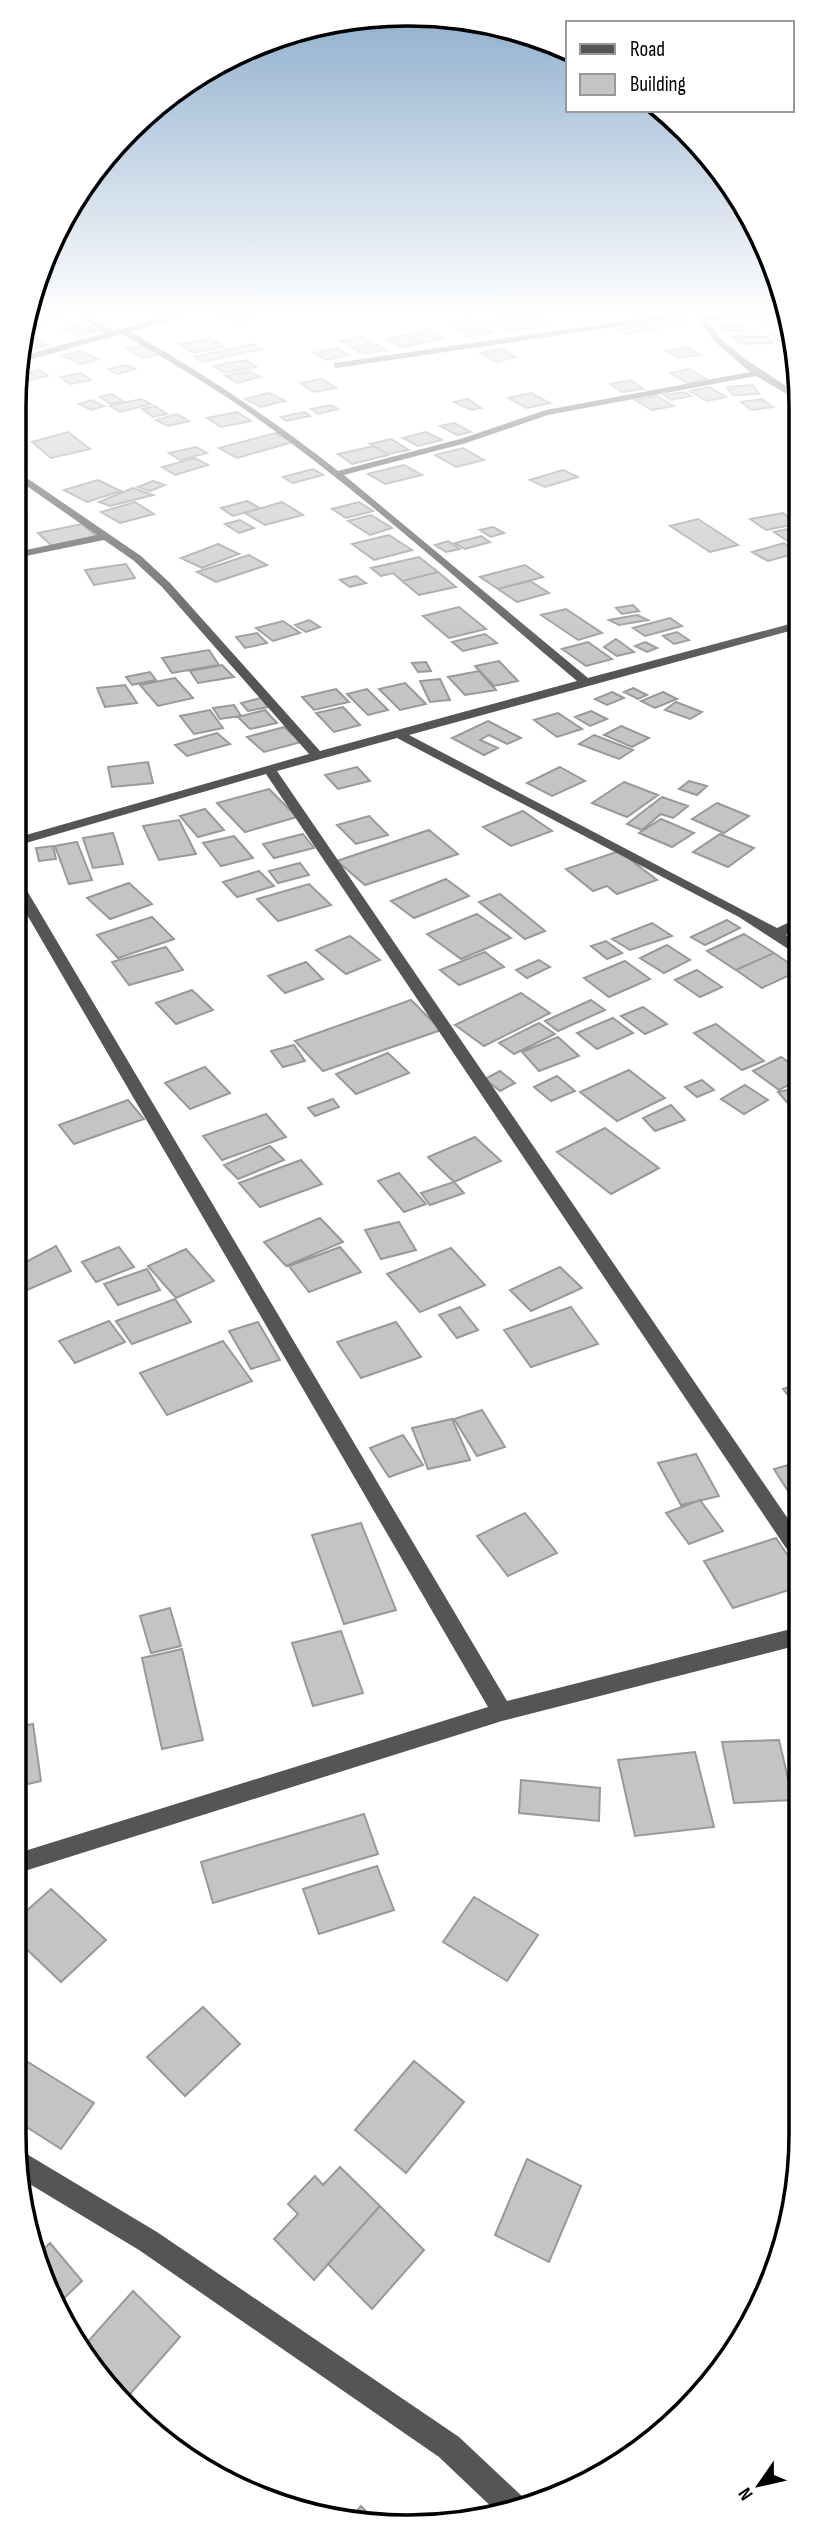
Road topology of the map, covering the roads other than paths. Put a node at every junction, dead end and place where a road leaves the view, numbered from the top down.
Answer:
1 (278, 432) edge
2 (490, 432) edge
3 (337, 474) junction
4 (26, 480) edge
5 (106, 536) junction
6 (26, 553) edge
7 (789, 627) edge
8 (587, 684) junction
9 (401, 735) junction
10 (318, 756) junction
11 (269, 769) junction
12 (26, 839) edge
13 (26, 901) edge
14 (789, 927) edge
15 (777, 934) junction
16 (789, 944) edge
17 (789, 1536) edge
18 (789, 1639) edge
19 (502, 1712) junction
20 (26, 1861) edge
21 (28, 2167) edge
22 (507, 2502) edge

1 - 3 street
2 - 3 street
3 - 8 street
4 - 5 street
5 - 6 street
5 - 10 street
7 - 8 street
8 - 9 street
9 - 10 street
9 - 15 street
10 - 11 street
11 - 12 street
11 - 17 street
13 - 19 street
14 - 15 street
15 - 16 street
18 - 19 street
19 - 20 street
21 - 22 street

